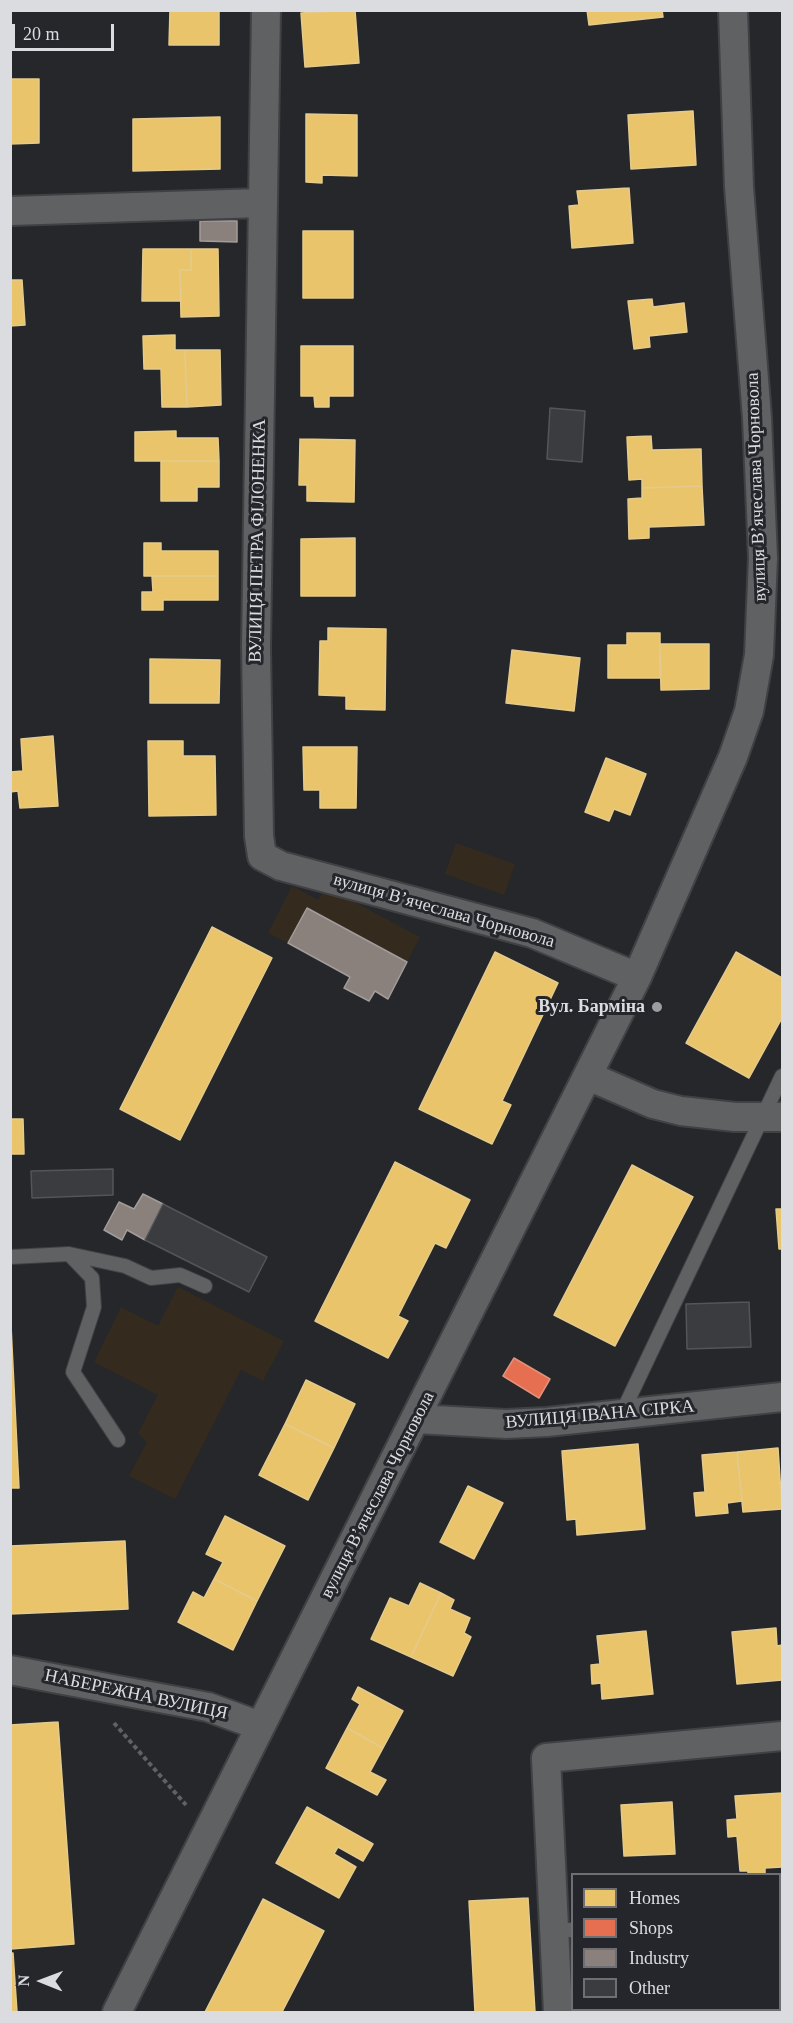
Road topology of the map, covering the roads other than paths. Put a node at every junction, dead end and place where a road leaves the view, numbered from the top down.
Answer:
1 (266, 10) edge
2 (734, 10) edge
3 (261, 203) junction
4 (10, 210) edge
5 (281, 866) joint
6 (638, 977) junction
7 (588, 1076) junction
8 (783, 1076) edge
9 (772, 1117) edge
10 (69, 1254) junction
11 (10, 1257) edge
12 (205, 1286) dead end
13 (783, 1397) edge
14 (621, 1415) junction
15 (417, 1419) junction
16 (118, 1440) dead end
17 (10, 1670) edge
18 (260, 1726) junction
19 (783, 1736) edge
20 (563, 1930) edge
21 (117, 2013) edge
22 (558, 2013) edge

1 - 3 street, ВУЛИЦЯ ПЕТРА ФІЛОНЕНКА
2 - 6 street, вулиця Вʼячеслава Чорновола
3 - 4 street
3 - 5 street, ВУЛИЦЯ ПЕТРА ФІЛОНЕНКА
5 - 6 street, вулиця Вʼячеслава Чорновола
6 - 7 street, вулиця Вʼячеслава Чорновола
7 - 9 street
7 - 15 street, вулиця Вʼячеслава Чорновола
8 - 9 lane
9 - 14 lane
10 - 11 lane
10 - 12 lane
10 - 16 lane
13 - 14 street, ВУЛИЦЯ ІВАНА СІРКА
14 - 15 street, ВУЛИЦЯ ІВАНА СІРКА
15 - 18 street, вулиця Вʼячеслава Чорновола
17 - 18 street, НАБЕРЕЖНА ВУЛИЦЯ
18 - 21 street, вулиця Вʼячеслава Чорновола
19 - 20 street
20 - 22 street

